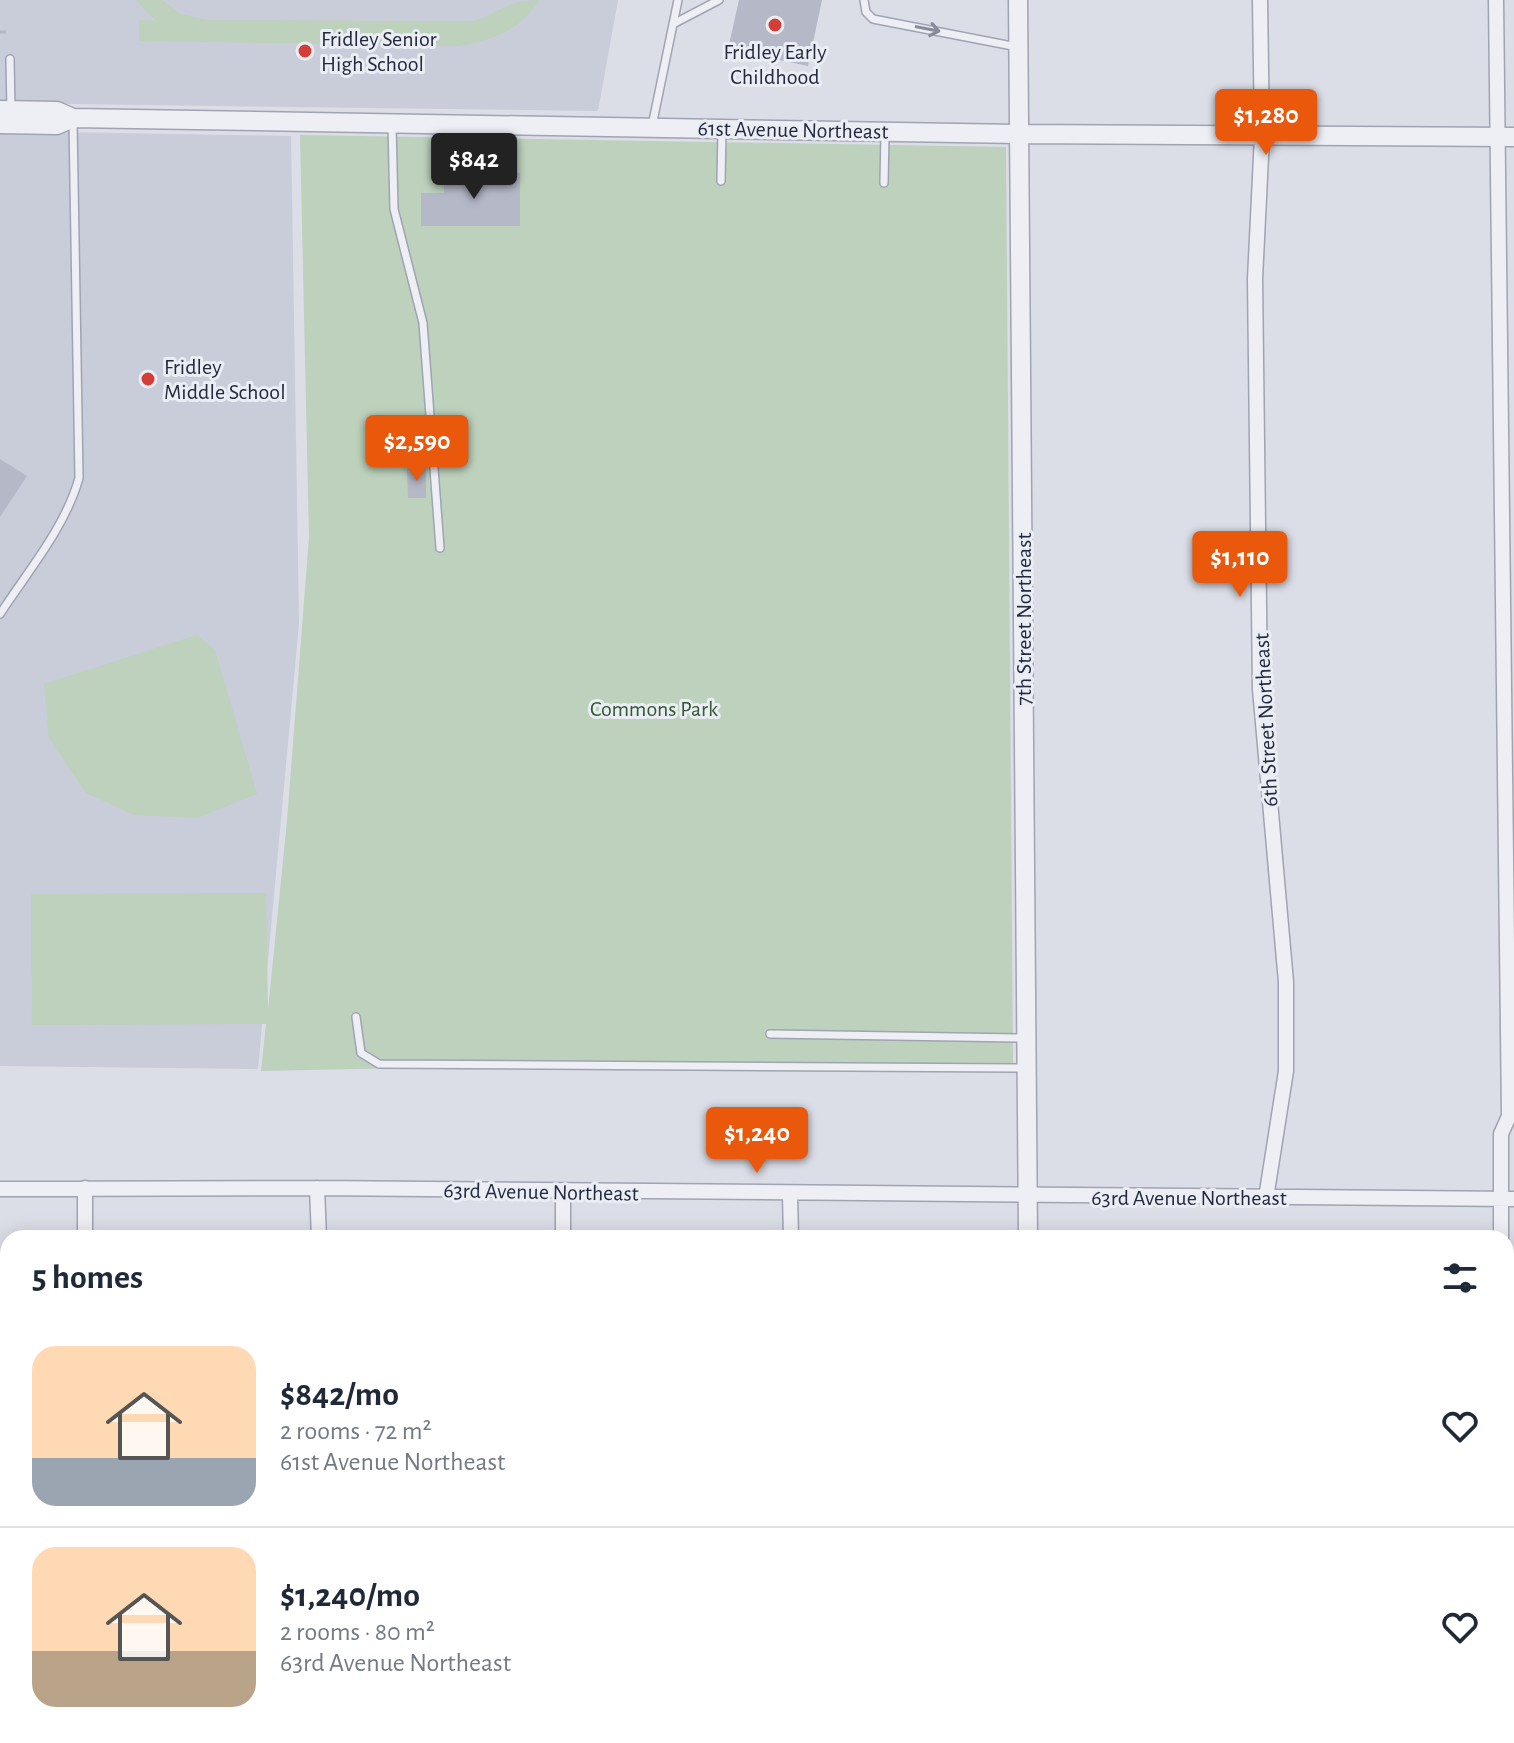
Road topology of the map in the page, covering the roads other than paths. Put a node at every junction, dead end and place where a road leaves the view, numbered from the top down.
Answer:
1 (678, 0) edge
2 (719, 0) edge
3 (864, 0) edge
4 (1018, 0) edge
5 (1260, 0) edge
6 (1496, 0) edge
7 (673, 24) junction
8 (1018, 47) junction
9 (10, 59) dead end
10 (5, 117) edge
11 (73, 118) junction
12 (391, 123) junction
13 (652, 126) junction
14 (722, 128) junction
15 (885, 131) junction
16 (1019, 134) junction
17 (1262, 136) junction
18 (1506, 137) edge
19 (721, 181) dead end
20 (884, 183) dead end
21 (1508, 445) edge
22 (440, 548) dead end
23 (0, 614) edge
24 (1510, 794) edge
25 (356, 1017) dead end
26 (770, 1034) dead end
27 (1026, 1038) junction
28 (1027, 1068) junction
29 (1511, 1120) edge
30 (85, 1188) junction
31 (317, 1188) junction
32 (0, 1189) edge
33 (563, 1191) junction
34 (790, 1194) junction
35 (1027, 1197) junction
36 (1266, 1198) junction
37 (1507, 1199) edge
38 (85, 1230) edge
39 (319, 1230) edge
40 (563, 1230) edge
41 (791, 1230) edge
42 (1028, 1230) edge
43 (1502, 1230) edge

1 - 7 lane
2 - 7 lane
3 -> 8 lane
4 - 8 street, 7th Street Northeast
5 - 17 street, 6th Street Northeast
6 - 18 street
7 - 13 lane
8 - 16 street, 7th Street Northeast
9 - 10 lane
10 - 11 street, 61st Avenue Northeast
11 - 12 street, 61st Avenue Northeast
11 - 23 lane
12 - 13 street, 61st Avenue Northeast
12 - 22 lane
13 - 14 street, 61st Avenue Northeast
14 - 15 street, 61st Avenue Northeast
14 - 19 lane
15 - 16 street, 61st Avenue Northeast
15 - 20 lane
16 - 17 street, 61st Avenue Northeast
16 - 27 street, 7th Street Northeast
17 - 18 street, 61st Avenue Northeast
17 - 36 street, 6th Street Northeast
18 - 21 street
21 - 24 street
24 - 29 street
25 - 28 lane
26 - 27 lane
27 - 28 street, 7th Street Northeast
28 - 35 street, 7th Street Northeast
29 - 37 street
30 - 31 street, 63rd Avenue Northeast
30 - 32 street, 63rd Avenue Northeast
30 - 38 street
31 - 33 street, 63rd Avenue Northeast
31 - 39 street
33 - 34 street, 63rd Avenue Northeast
33 - 40 street
34 - 35 street, 63rd Avenue Northeast
34 - 41 street
35 - 36 street, 63rd Avenue Northeast
35 - 42 street, 7th Street Northeast
36 - 37 street, 63rd Avenue Northeast
37 - 43 street

